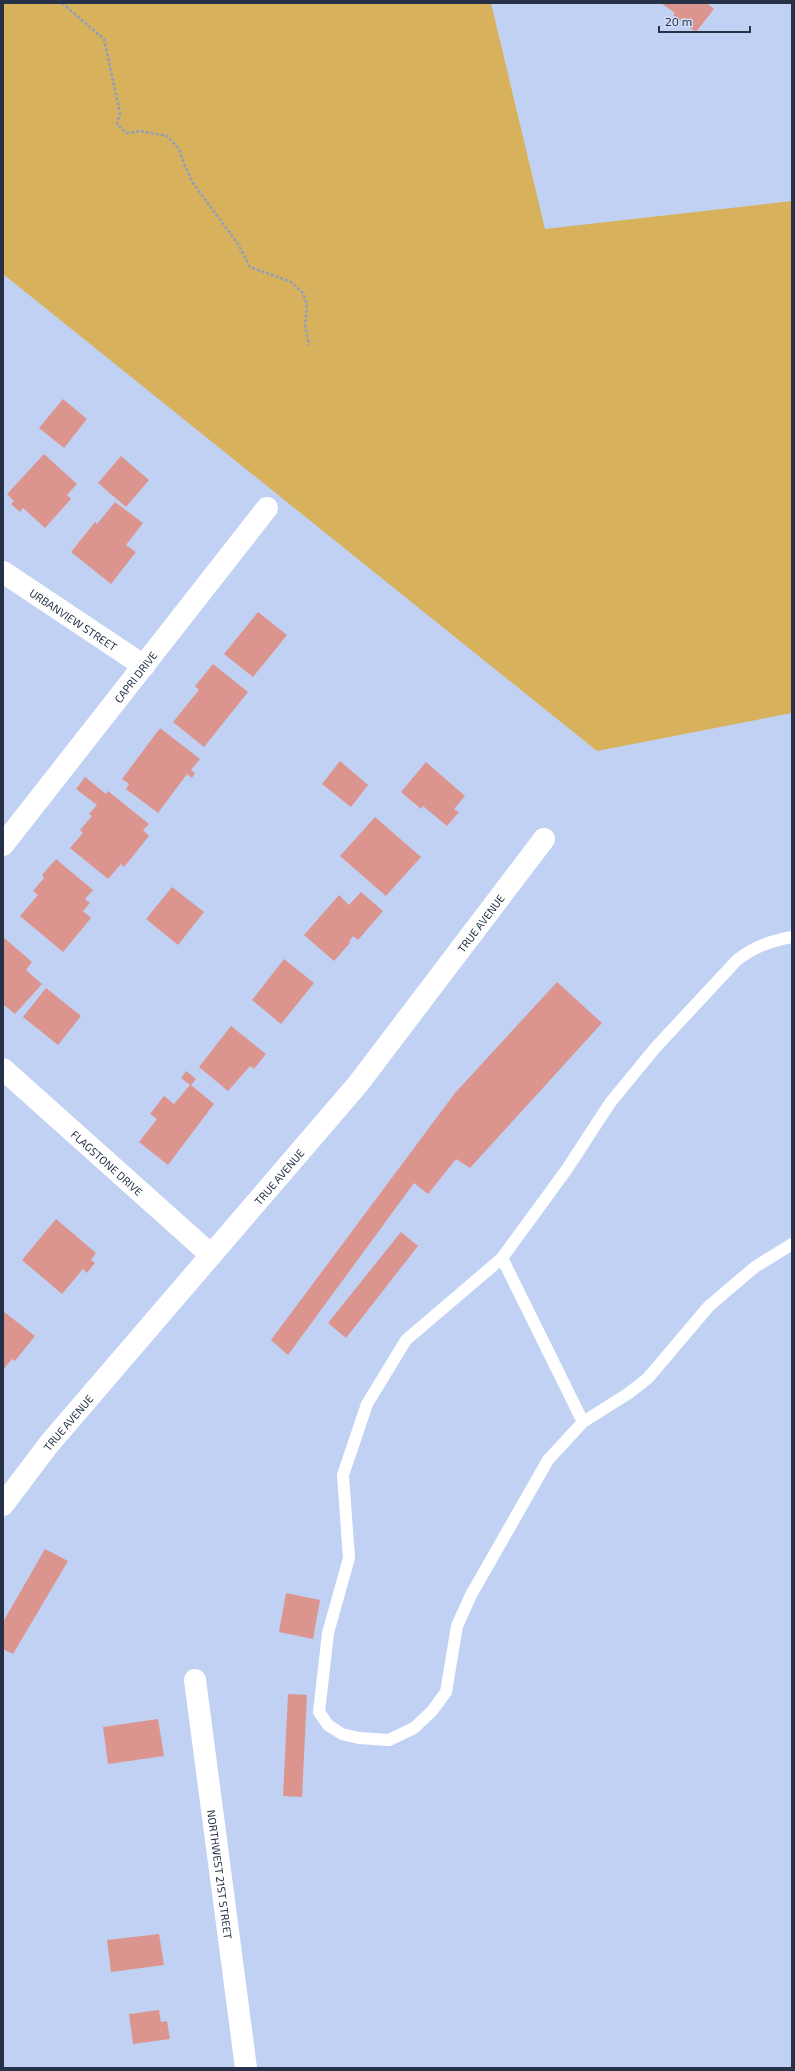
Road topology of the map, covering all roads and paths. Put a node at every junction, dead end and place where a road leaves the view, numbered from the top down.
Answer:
1 (62, 3) edge
2 (309, 345) dead end
3 (268, 508) dead end
4 (3, 572) edge
5 (144, 666) junction
6 (544, 839) dead end
7 (3, 845) edge
8 (792, 937) edge
9 (3, 1069) edge
10 (792, 1244) edge
11 (211, 1255) junction
12 (502, 1258) junction
13 (583, 1422) junction
14 (3, 1505) edge
15 (196, 1680) dead end
16 (246, 2068) edge

1 - 2 path
3 - 5 street, CAPRI DRIVE
4 - 5 street, URBANVIEW STREET
5 - 7 street, CAPRI DRIVE
6 - 11 street, TRUE AVENUE
8 - 12 lane
9 - 11 street, FLAGSTONE DRIVE
10 - 13 lane
11 - 14 street, TRUE AVENUE
12 - 13 lane
12 - 13 lane
15 - 16 street, NORTHWEST 21ST STREET

